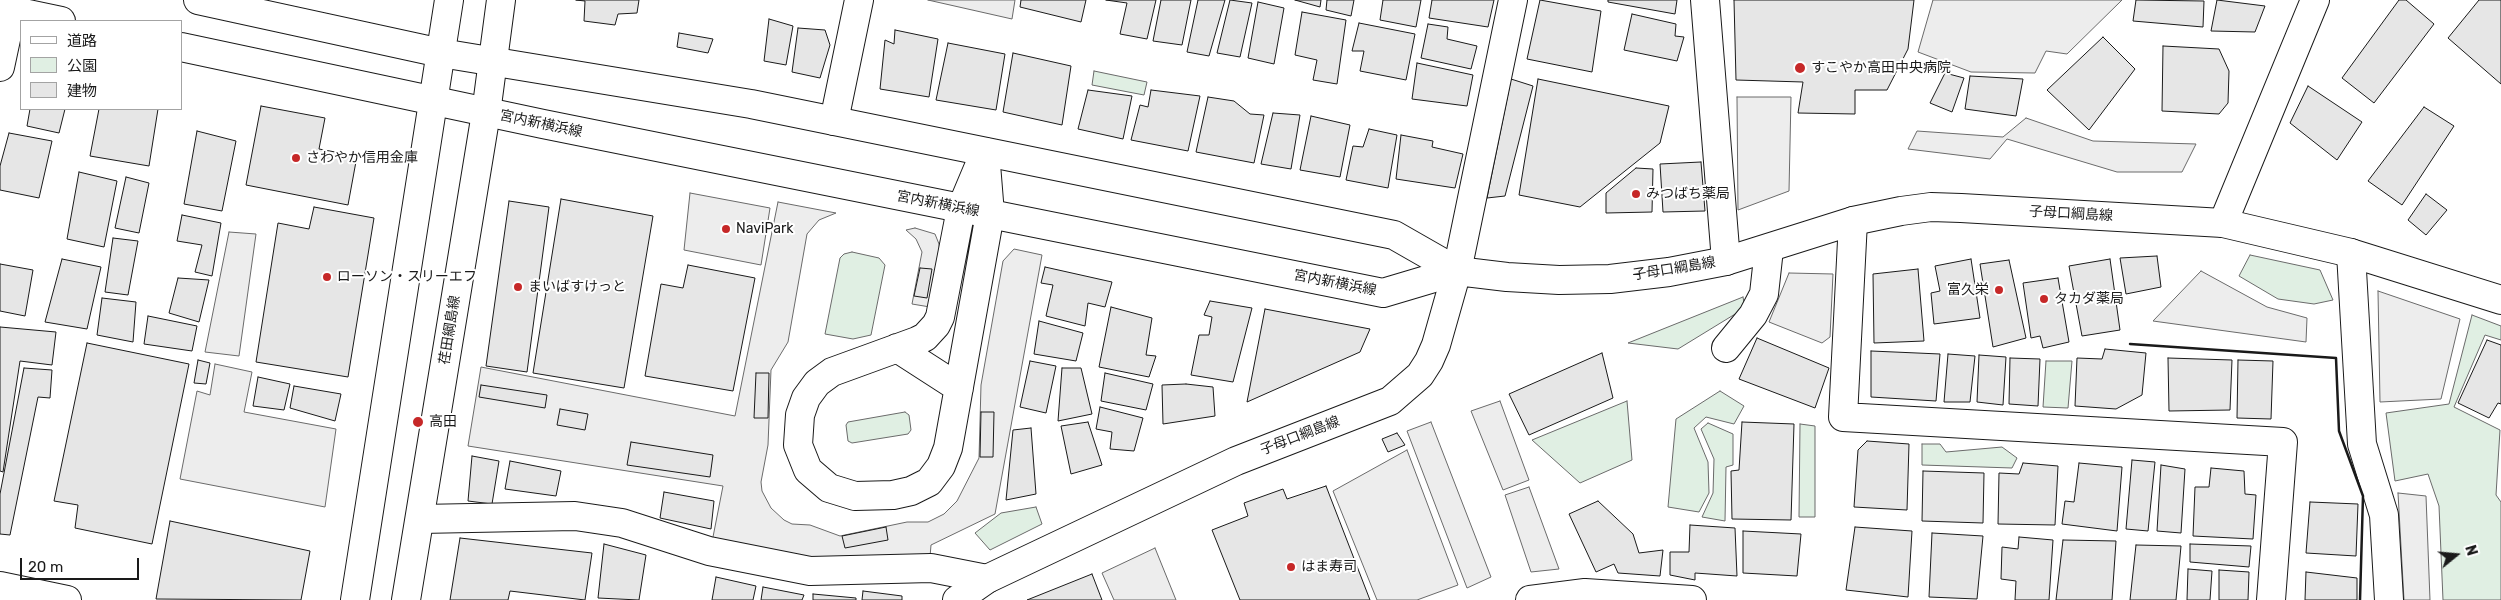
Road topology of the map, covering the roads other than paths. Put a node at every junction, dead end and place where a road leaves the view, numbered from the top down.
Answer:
1 (198, 0) edge
2 (449, 0) edge
3 (501, 0) edge
4 (859, 0) edge
5 (1513, 0) edge
6 (1705, 0) edge
7 (2315, 0) edge
8 (6, 10) edge
9 (56, 20) edge
10 (182, 47) edge
11 (441, 53) junction
12 (491, 62) junction
13 (0, 67) edge
14 (433, 102) junction
15 (486, 112) junction
16 (834, 121) junction
17 (985, 152) junction
18 (961, 209) junction
19 (990, 214) junction
20 (1853, 221) junction
21 (2223, 223) junction
22 (1769, 249) junction
23 (2350, 253) junction
24 (1726, 261) junction
25 (1457, 271) junction
26 (2501, 300) edge
27 (898, 348) junction
28 (1726, 348) dead end
29 (959, 388) junction
30 (420, 519) junction
31 (987, 579) junction
32 (0, 586) edge
33 (67, 600) edge
34 (355, 600) edge
35 (406, 600) edge
36 (957, 600) edge
37 (1530, 600) edge
38 (1692, 600) edge
39 (2271, 600) edge
40 (2389, 600) edge

1 - 11 street
2 - 11 street
3 - 12 street, 荏田綱島線
4 - 16 street
5 - 25 street
6 - 24 street
7 - 21 street
8 - 9 street
8 - 13 street
10 - 14 street, 宮内新横浜線
11 - 12 street
11 - 14 street
12 - 15 street, 荏田綱島線
12 - 16 street
14 - 15 street, 宮内新横浜線
14 - 34 street
15 - 18 street, 宮内新横浜線
15 - 30 street, 荏田綱島線
16 - 17 street
17 - 18 street
17 - 19 street
17 - 25 street
18 - 19 street, 宮内新横浜線
18 - 27 street
19 - 25 street, 宮内新横浜線
19 - 29 street
20 - 21 street, 子母口綱島線
20 - 22 street, 子母口綱島線
20 - 39 street
21 - 23 street, 子母口綱島線
22 - 24 street, 子母口綱島線
22 - 28 street
23 - 26 street, 子母口綱島線
23 - 40 street
24 - 25 street, 子母口綱島線
25 - 31 street, 子母口綱島線
27 - 29 street
27 - 29 street
30 - 31 street
30 - 35 street, 荏田綱島線
31 - 36 street, 子母口綱島線
32 - 33 street
37 - 38 street

